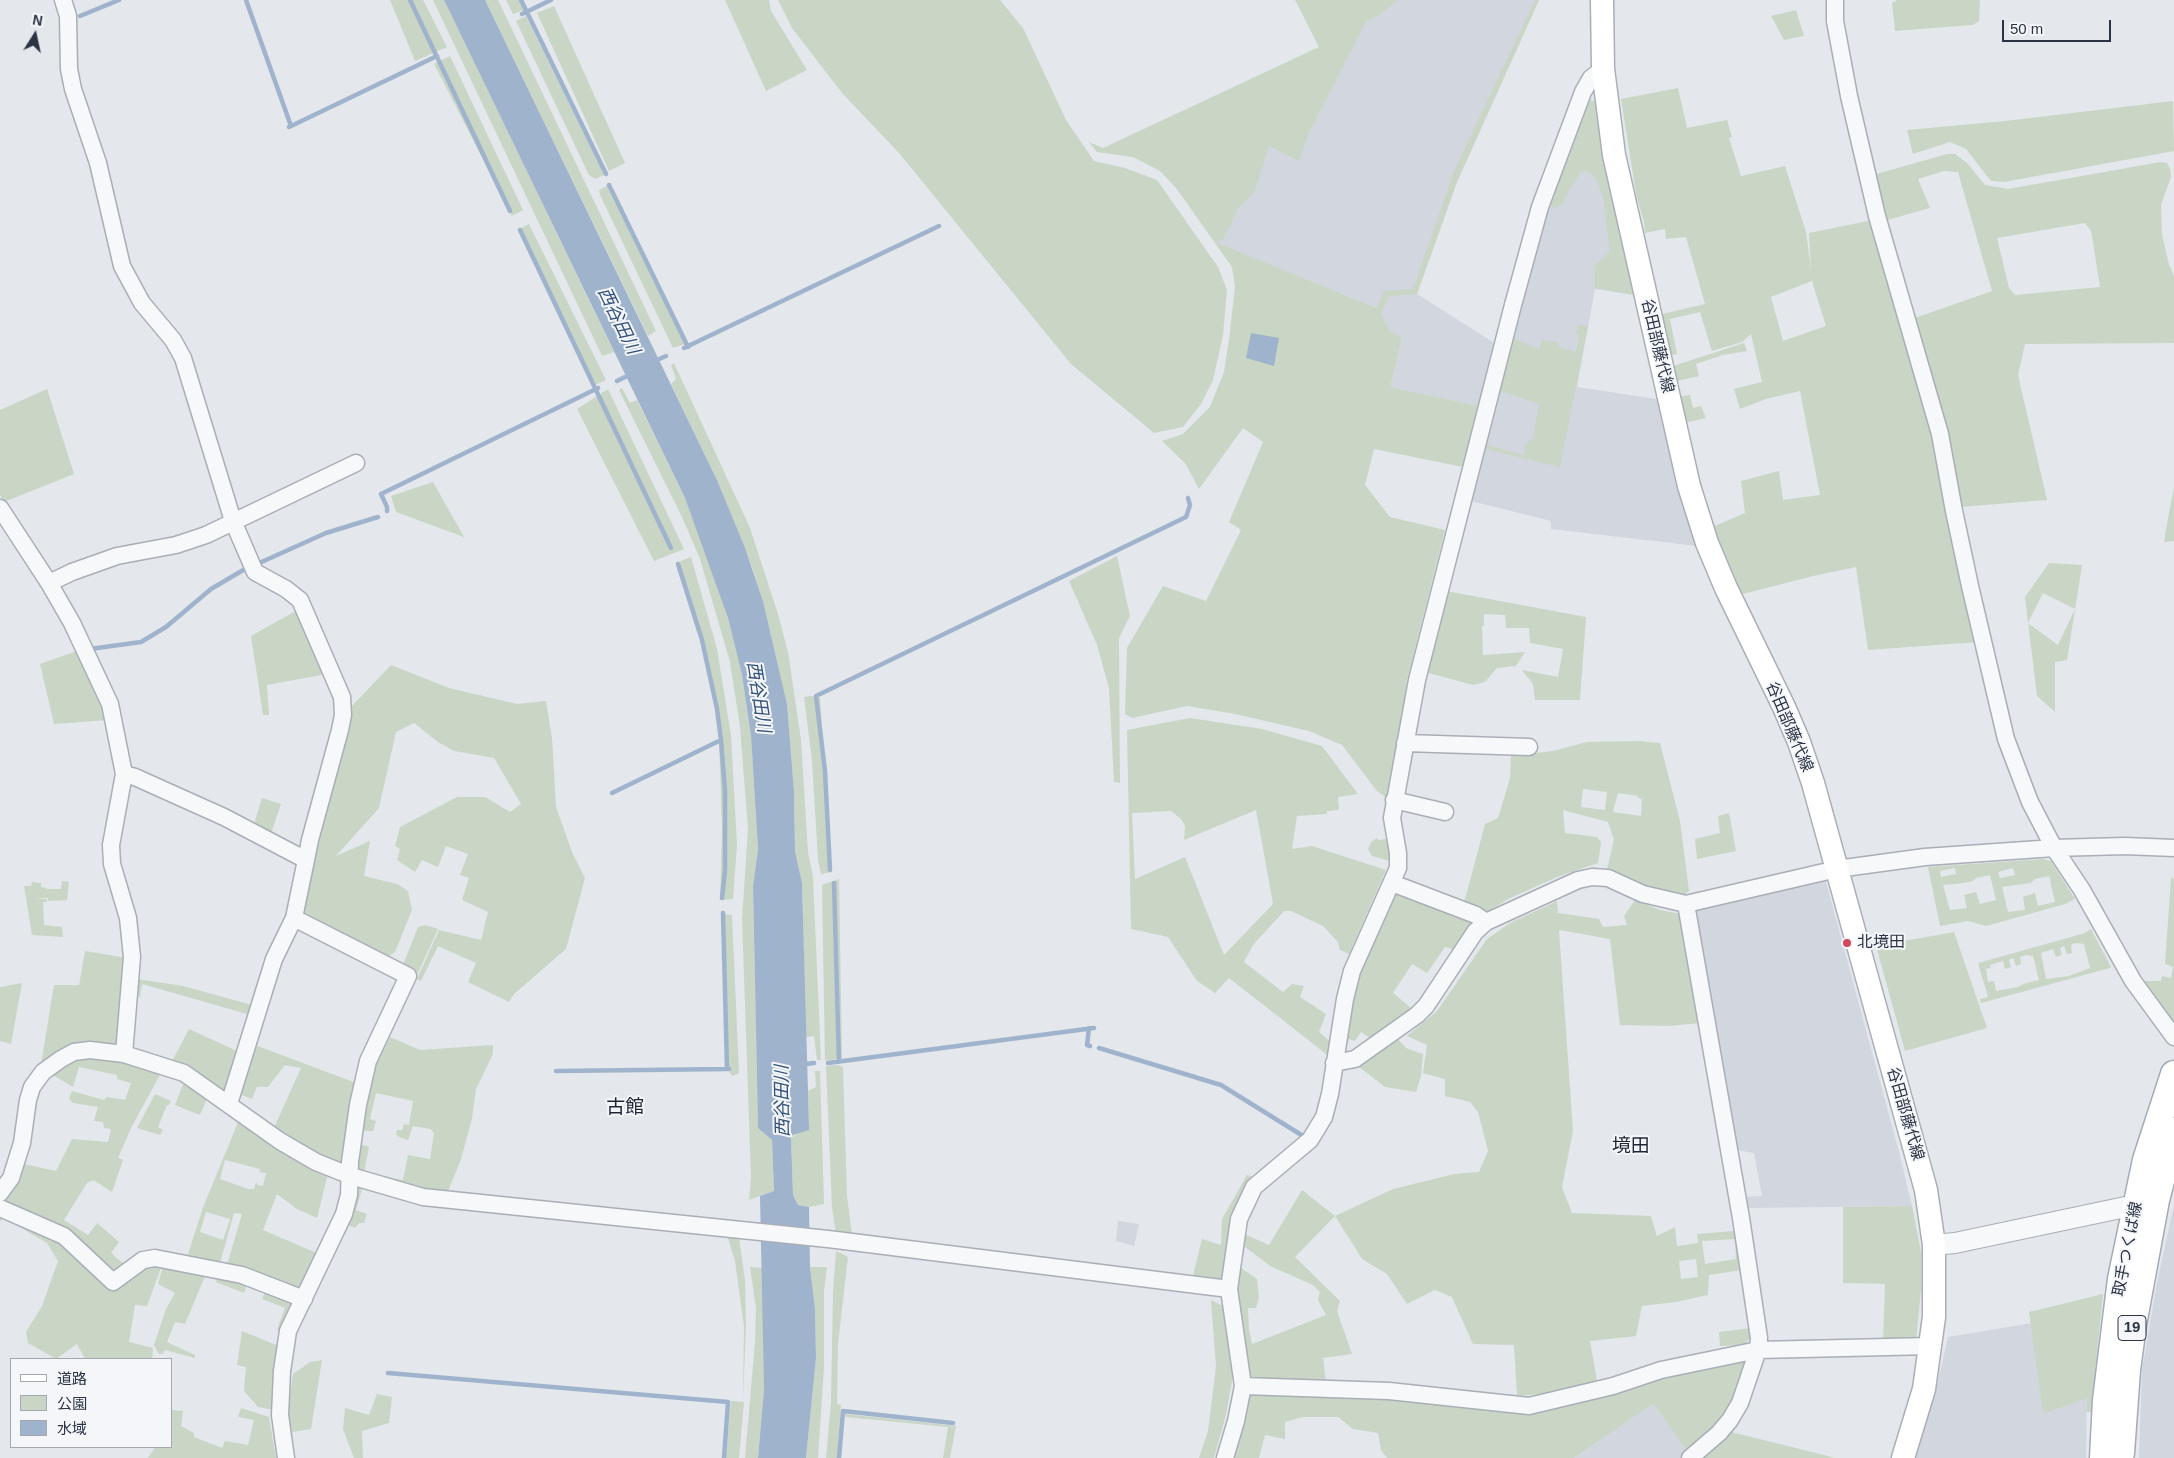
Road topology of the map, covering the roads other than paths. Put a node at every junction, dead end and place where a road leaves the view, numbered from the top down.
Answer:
1 (64, 0) edge
2 (1602, 0) edge
3 (1834, 0) edge
4 (1603, 69) junction
5 (356, 463) dead end
6 (0, 508) edge
7 (233, 521) junction
8 (49, 583) junction
9 (1405, 744) junction
10 (1529, 747) dead end
11 (124, 774) junction
12 (1394, 800) junction
13 (1445, 812) dead end
14 (2054, 848) junction
15 (2174, 848) edge
16 (306, 860) junction
17 (1837, 869) junction
18 (1392, 884) junction
19 (1686, 904) junction
20 (294, 918) junction
21 (1486, 922) junction
22 (2174, 1037) edge
23 (124, 1054) junction
24 (1334, 1063) junction
25 (2174, 1074) edge
26 (230, 1104) junction
27 (2174, 1131) edge
28 (351, 1176) junction
29 (0, 1193) edge
30 (2155, 1200) edge
31 (0, 1208) edge
32 (1934, 1245) junction
33 (1229, 1289) junction
34 (304, 1299) junction
35 (1931, 1346) junction
36 (1758, 1350) junction
37 (1242, 1386) junction
38 (286, 1458) edge
39 (1225, 1458) edge
40 (1690, 1458) edge
41 (1903, 1458) edge
42 (2104, 1458) edge
43 (2121, 1458) edge

1 - 7 street
2 - 4 main road, 谷田部藤代線
3 - 14 street
4 - 9 street
4 - 17 main road, 谷田部藤代線
5 - 7 street
6 - 8 street
7 - 8 street
7 - 16 street
8 - 11 street
9 - 10 street
9 - 12 street
11 - 16 street
11 - 23 street
12 - 13 street
12 - 18 street
14 - 15 street
14 - 17 street
14 - 22 street
16 - 20 street
17 - 19 street
17 - 32 main road, 谷田部藤代線
18 - 21 street
18 - 24 street
19 - 21 street
19 - 36 street
20 - 26 street
20 - 28 street
21 - 24 street
23 - 26 street
23 - 29 street
24 - 33 street
25 - 30 main road, 取手つくば線 / 19
26 - 28 street
27 - 30 main road, 取手つくば線 / 19
28 - 33 street
28 - 34 street
30 - 32 street
30 - 42 main road, 取手つくば線 / 19
30 - 43 main road, 取手つくば線 / 19
31 - 34 street
32 - 35 main road, 谷田部藤代線
33 - 37 street
34 - 38 street
35 - 36 street
35 - 41 main road, 谷田部藤代線
36 - 37 street
36 - 40 street
37 - 39 street

